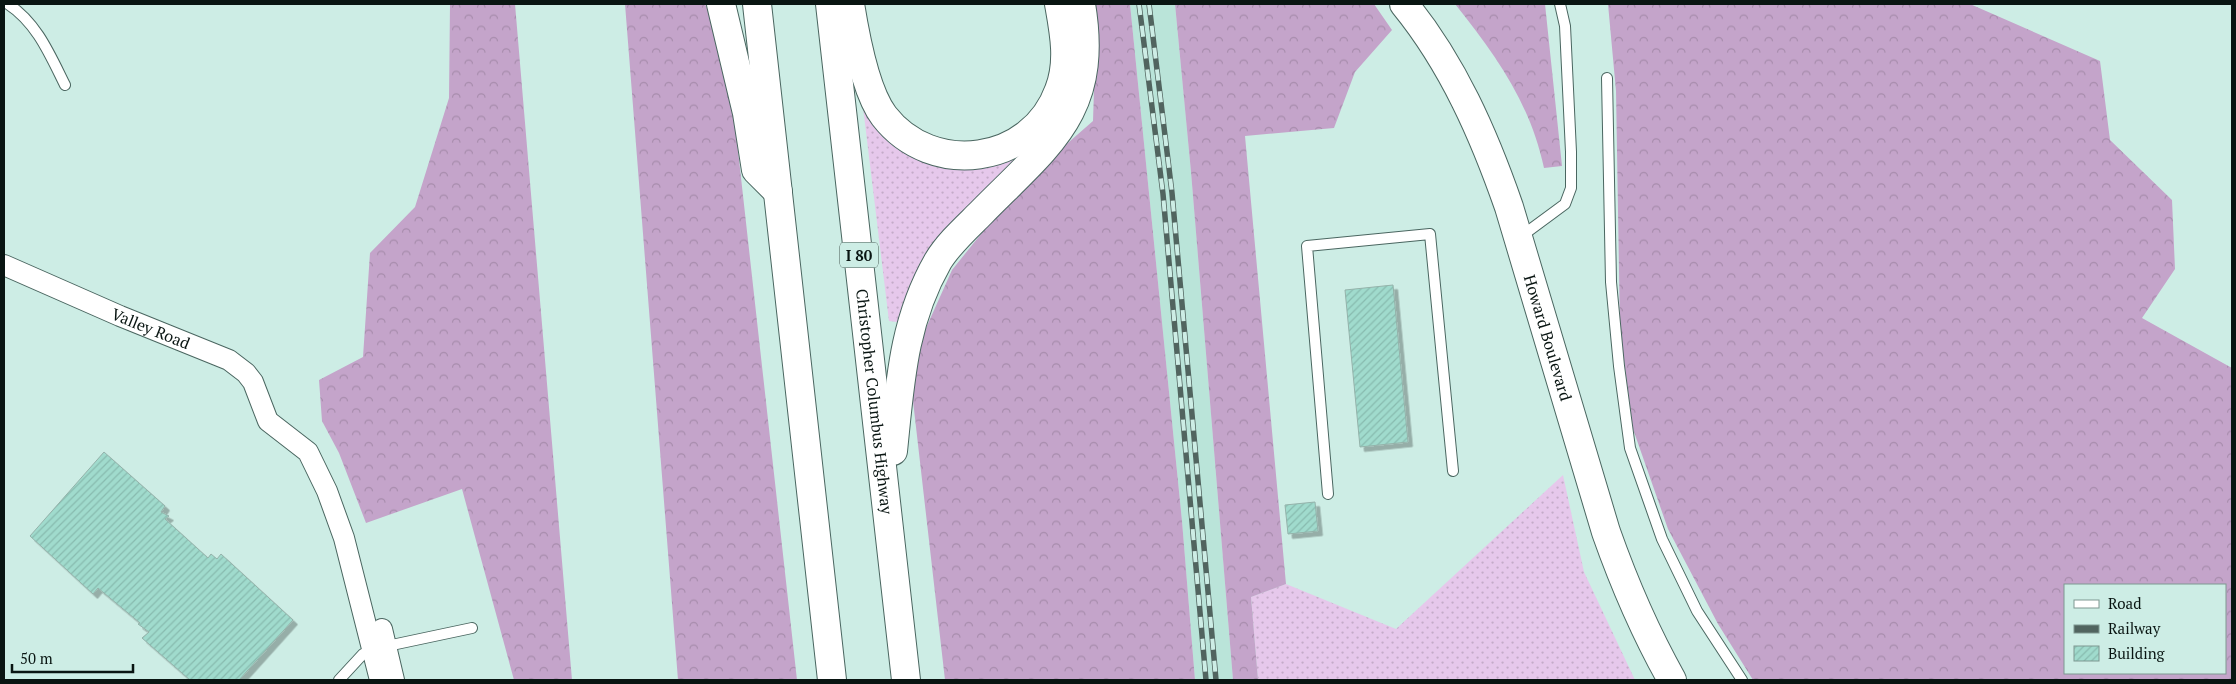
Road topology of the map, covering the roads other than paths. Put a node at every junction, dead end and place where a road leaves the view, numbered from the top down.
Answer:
1 (8, 4) edge
2 (721, 4) edge
3 (757, 4) edge
4 (830, 4) edge
5 (850, 4) edge
6 (1059, 4) edge
7 (1081, 4) edge
8 (1404, 4) edge
9 (1560, 4) edge
10 (1608, 78) dead end
11 (65, 85) dead end
12 (778, 192) junction
13 (1518, 239) junction
14 (4, 265) edge
15 (1453, 470) dead end
16 (1328, 494) dead end
17 (887, 505) junction
18 (472, 628) dead end
19 (380, 648) junction
20 (339, 680) edge
21 (380, 680) edge
22 (394, 680) edge
23 (832, 680) edge
24 (906, 680) edge
25 (1672, 680) edge
26 (1742, 680) edge

1 - 11 lane
2 - 12 main road
3 - 12 main road
4 - 17 main road, Christopher Columbus Highway / I 80
5 - 6 main road
7 - 17 main road
8 - 13 main road, Howard Boulevard
9 - 13 lane
10 - 26 lane
12 - 23 main road
13 - 25 main road, Howard Boulevard
14 - 19 street, Valley Road
15 - 16 lane
17 - 24 main road, Christopher Columbus Highway / I 80
18 - 19 lane
19 - 20 lane
19 - 21 street, Valley Road
19 - 22 street, Valley Road

